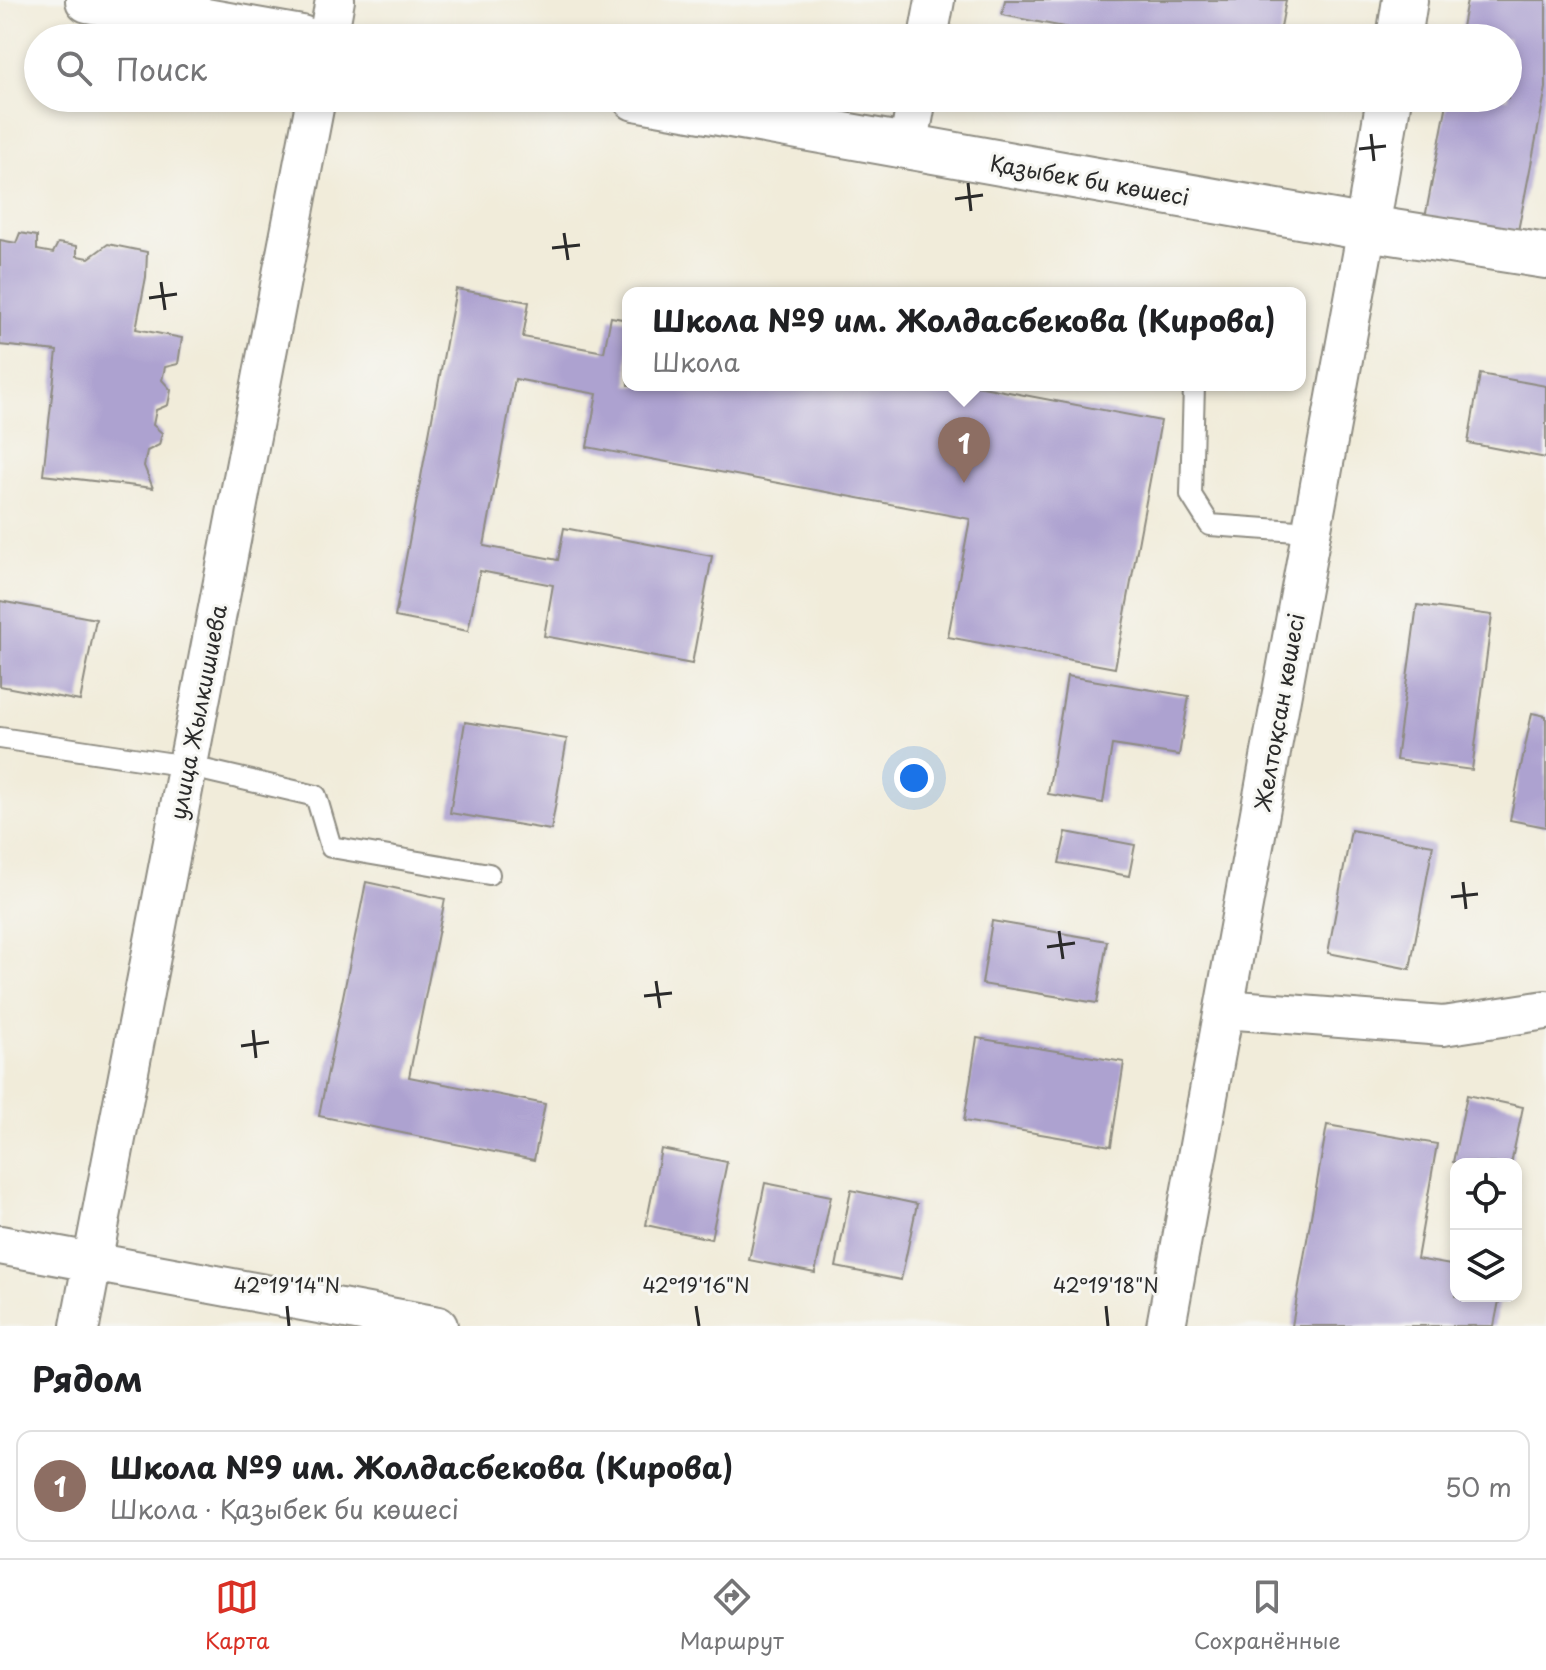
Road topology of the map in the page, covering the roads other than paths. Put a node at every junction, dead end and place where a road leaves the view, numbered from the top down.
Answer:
1 (88, 0) edge
2 (335, 0) edge
3 (935, 0) edge
4 (1405, 0) edge
5 (223, 24) edge
6 (331, 24) edge
7 (931, 24) edge
8 (1401, 24) edge
9 (313, 112) edge
10 (713, 112) edge
11 (914, 112) edge
12 (1387, 112) edge
13 (908, 147) junction
14 (1367, 228) junction
15 (1546, 256) edge
16 (1194, 391) edge
17 (1311, 532) junction
18 (0, 738) edge
19 (187, 766) junction
20 (489, 874) dead end
21 (1224, 1009) junction
22 (1546, 1010) edge
23 (0, 1245) edge
24 (92, 1262) junction
25 (390, 1322) edge
26 (80, 1326) edge
27 (438, 1326) edge
28 (1166, 1326) edge

1 - 5 main road
2 - 6 street
3 - 7 street
4 - 8 main road
9 - 19 street, улица Жылкишиева
10 - 13 main road, Қазыбек би көшесі
11 - 13 street
12 - 14 main road, Желтоқсан көшесі
13 - 14 main road, Қазыбек би көшесі
14 - 15 main road, Қазыбек би көшесі
14 - 17 street, Желтоқсан көшесі
16 - 17 lane
17 - 21 street, Желтоқсан көшесі
18 - 19 lane
19 - 20 lane
19 - 24 street, улица Жылкишиева
21 - 22 street
21 - 28 street, Желтоқсан көшесі
23 - 24 street
24 - 25 street
24 - 26 street, улица Жылкишиева
25 - 27 street

